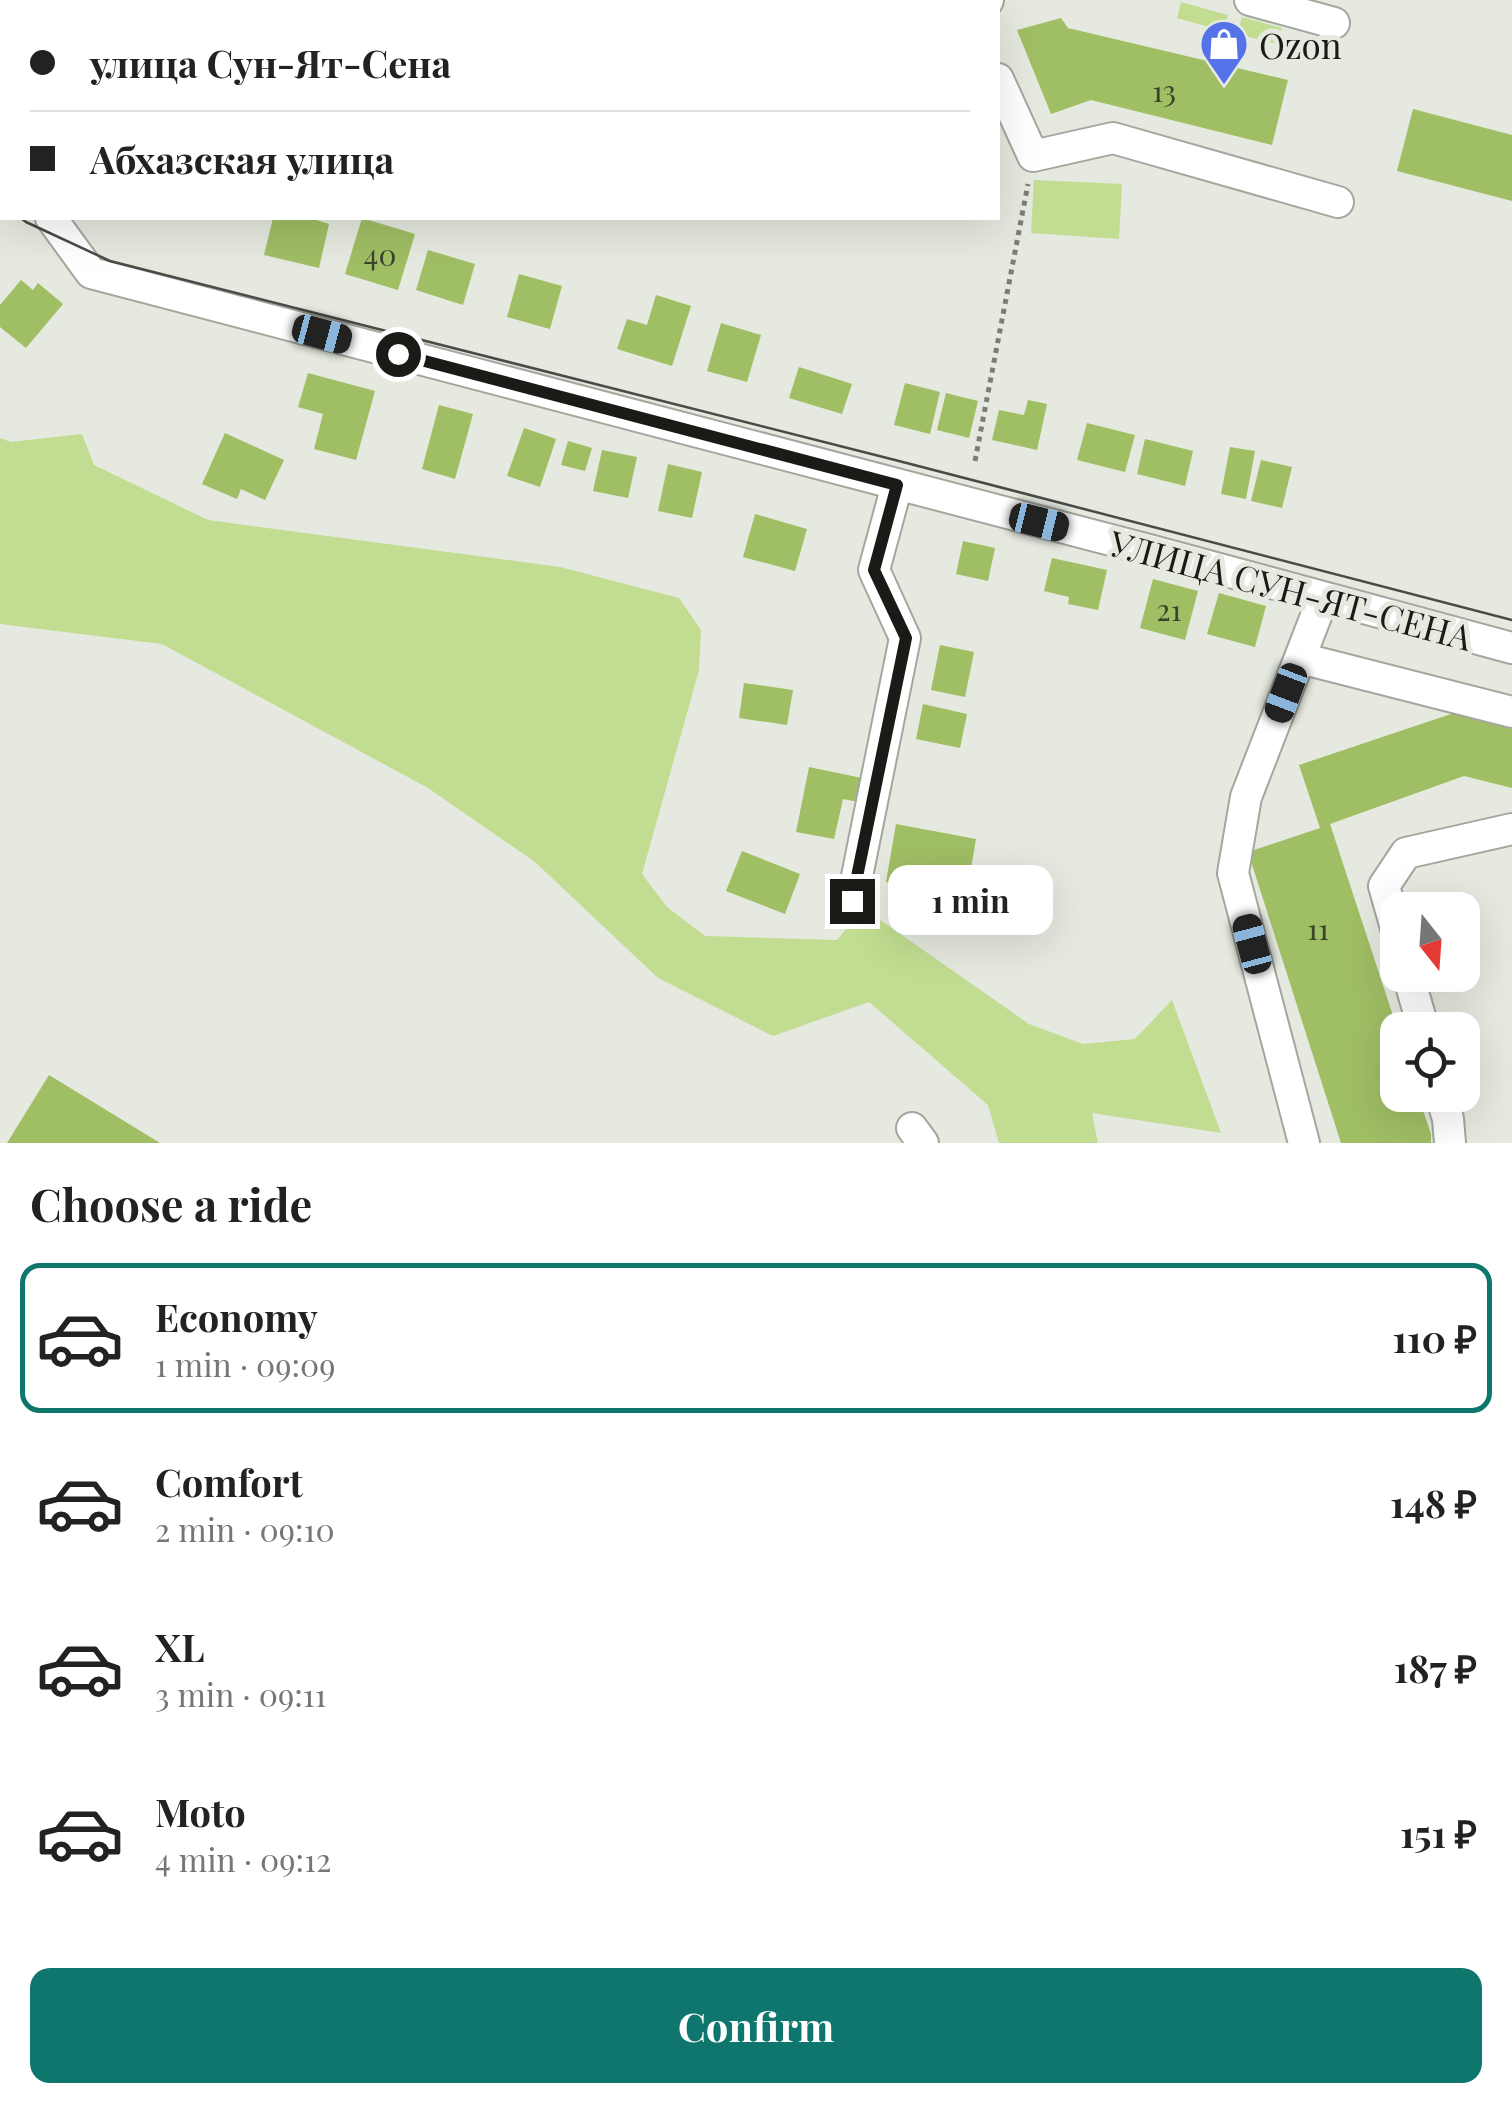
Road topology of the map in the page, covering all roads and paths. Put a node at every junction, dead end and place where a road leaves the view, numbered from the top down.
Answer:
1 (1250, 0) edge
2 (1334, 22) dead end
3 (1000, 83) edge
4 (1033, 156) junction
5 (1338, 202) dead end
6 (53, 220) edge
7 (976, 461) dead end
8 (897, 485) junction
9 (1324, 598) junction
10 (1512, 648) edge
11 (1300, 658) junction
12 (1512, 712) edge
13 (1512, 829) edge
14 (1386, 892) edge
15 (852, 901) dead end
16 (1446, 1112) edge
17 (1304, 1143) edge
18 (1450, 1143) edge

1 - 2 street
3 - 4 street
4 - 5 street
4 - 7 path
6 - 8 street, УЛИЦА СУН-ЯТ-СЕНА
8 - 9 street, УЛИЦА СУН-ЯТ-СЕНА
8 - 15 street
9 - 10 street, УЛИЦА СУН-ЯТ-СЕНА
9 - 11 street
11 - 12 street
11 - 17 street
13 - 14 street
16 - 18 street

